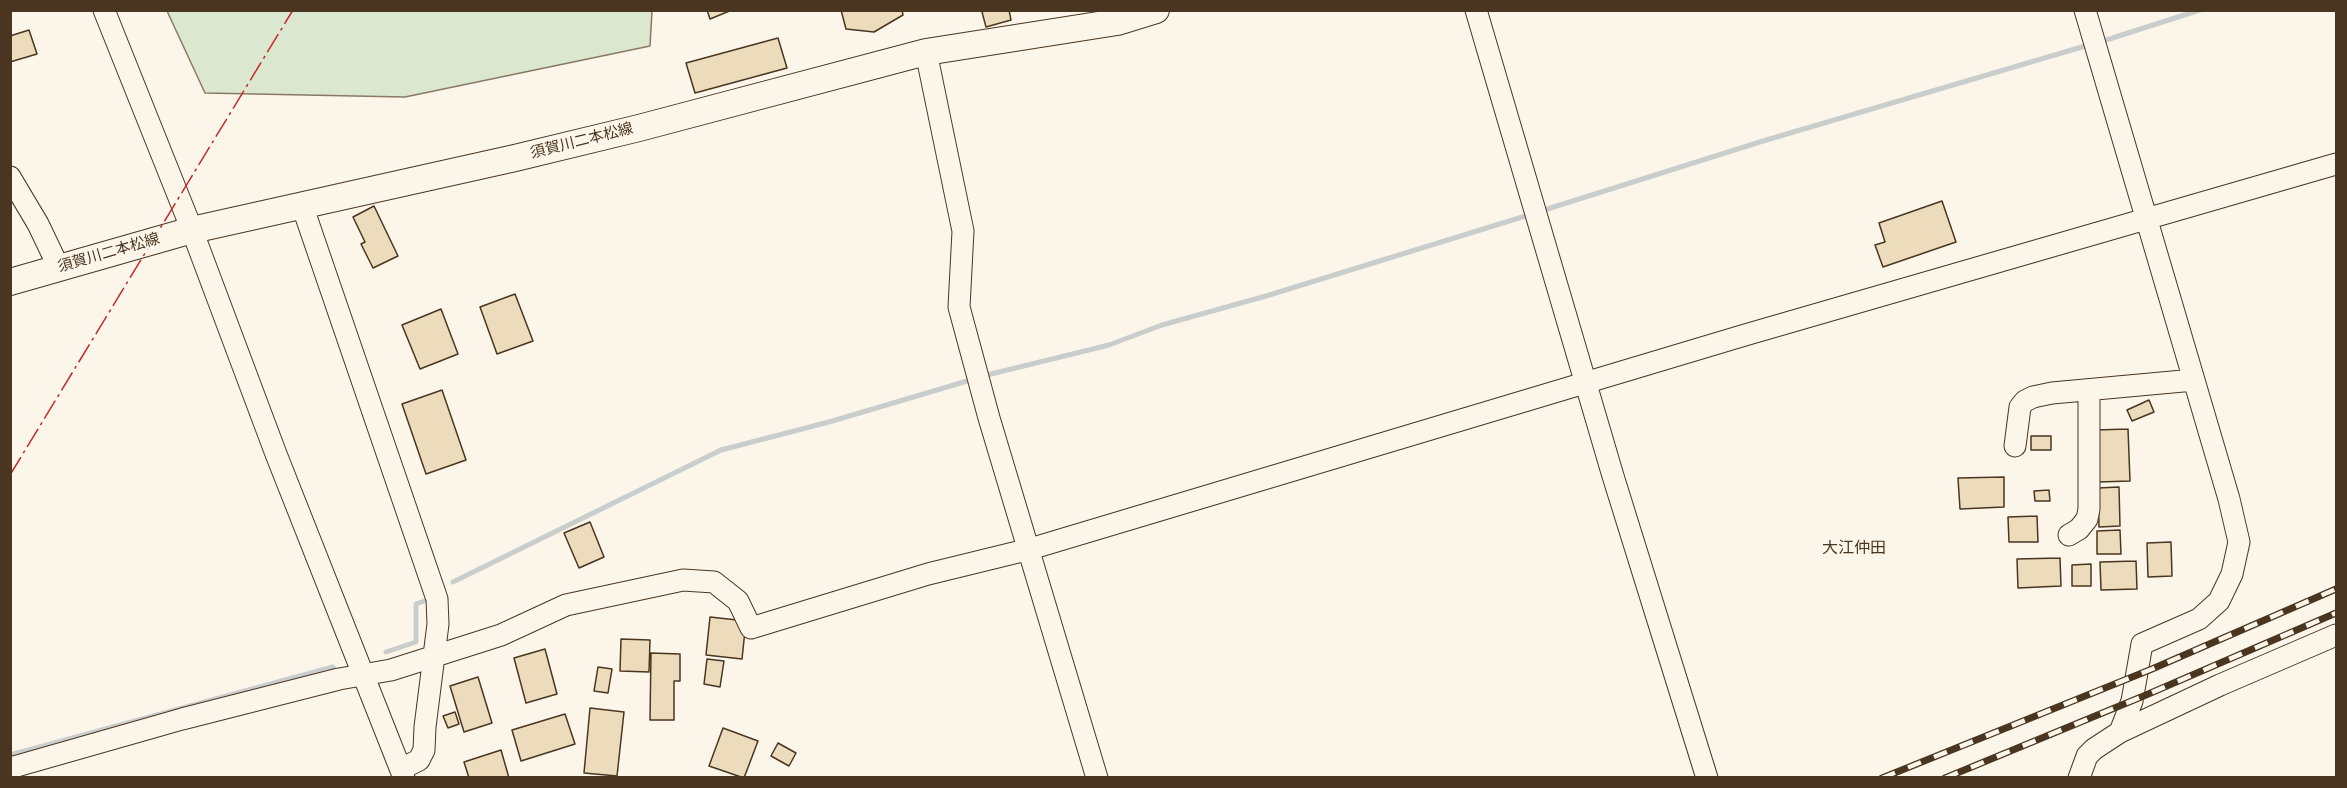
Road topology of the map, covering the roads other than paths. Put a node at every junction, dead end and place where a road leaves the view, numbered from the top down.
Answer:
1 (104, 10) edge
2 (1156, 10) edge
3 (1476, 10) edge
4 (2085, 10) edge
5 (926, 52) junction
6 (2337, 164) edge
7 (10, 177) edge
8 (302, 205) junction
9 (2146, 221) junction
10 (192, 230) junction
11 (58, 268) junction
12 (10, 282) edge
13 (2194, 380) junction
14 (1587, 384) junction
15 (2089, 390) junction
16 (2015, 446) dead end
17 (2069, 535) dead end
18 (1030, 549) junction
19 (2337, 635) edge
20 (435, 657) junction
21 (364, 675) junction
22 (2120, 732) junction
23 (10, 768) edge
24 (403, 773) edge
25 (1096, 777) edge
26 (1707, 777) edge
27 (2079, 777) edge

1 - 10 street
2 - 5 main road, 須賀川二本松線
3 - 14 street
4 - 9 street
5 - 8 main road, 須賀川二本松線
5 - 18 street
6 - 9 street
7 - 11 street
8 - 10 main road, 須賀川二本松線
8 - 20 street
9 - 13 street
9 - 14 street
10 - 11 main road, 須賀川二本松線
10 - 21 street
11 - 12 main road, 須賀川二本松線
13 - 15 street
13 - 22 street
14 - 18 street
14 - 26 street
15 - 16 street
15 - 17 street
18 - 20 street
18 - 25 street
19 - 22 street
20 - 21 street
20 - 24 street
21 - 23 street
21 - 24 street
22 - 27 street

